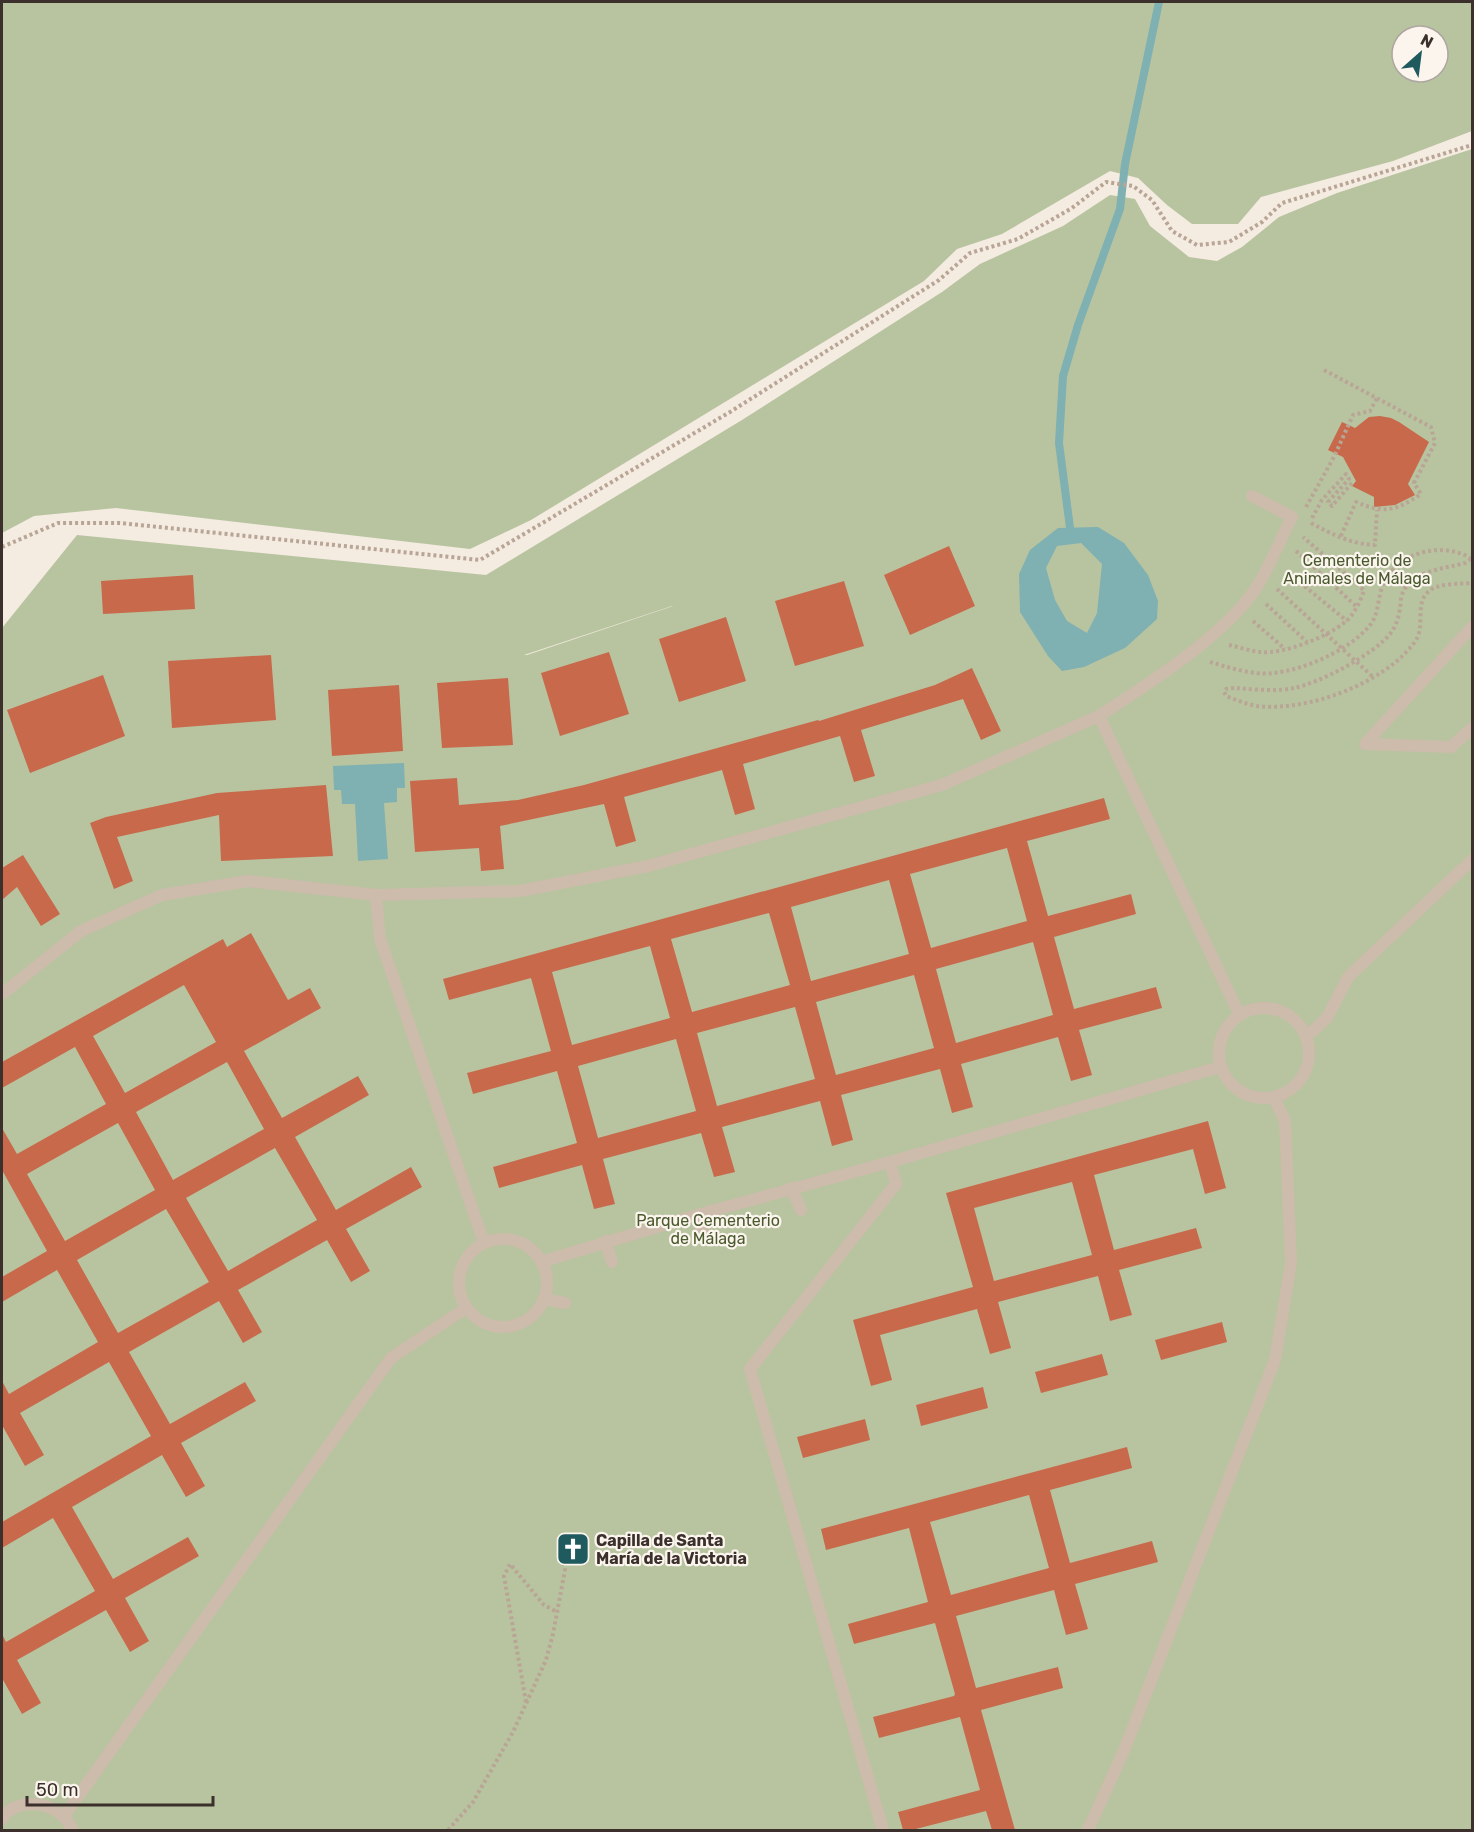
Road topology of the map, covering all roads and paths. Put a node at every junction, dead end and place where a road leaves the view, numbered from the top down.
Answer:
1 (1473, 145) edge
2 (1324, 370) dead end
3 (1377, 398) junction
4 (1353, 482) dead end
5 (1252, 496) dead end
6 (1377, 510) junction
7 (1303, 513) dead end
8 (1303, 537) dead end
9 (1340, 538) junction
10 (2, 547) edge
11 (1296, 551) dead end
12 (1472, 559) edge
13 (1286, 571) dead end
14 (1473, 583) edge
15 (1277, 589) dead end
16 (1266, 604) dead end
17 (1357, 607) junction
18 (1253, 621) dead end
19 (1347, 621) junction
20 (1473, 627) edge
21 (1327, 633) junction
22 (1307, 642) junction
23 (1229, 645) dead end
24 (1342, 648) junction
25 (1285, 650) junction
26 (1206, 660) dead end
27 (1354, 660) junction
28 (1373, 677) junction
29 (1099, 716) junction
30 (1473, 728) edge
31 (1473, 860) edge
32 (376, 895) junction
33 (2, 994) edge
34 (1239, 1014) junction
35 (1307, 1036) junction
36 (1220, 1067) junction
37 (1274, 1098) junction
38 (890, 1162) junction
39 (791, 1188) junction
40 (801, 1210) dead end
41 (697, 1215) junction
42 (704, 1237) dead end
43 (605, 1241) junction
44 (484, 1243) junction
45 (541, 1262) junction
46 (612, 1262) dead end
47 (544, 1299) junction
48 (565, 1303) dead end
49 (466, 1308) junction
50 (561, 1551) dead end
51 (557, 1612) junction
52 (526, 1702) junction
53 (2, 1815) edge
54 (64, 1816) junction
55 (73, 1830) edge
56 (448, 1830) edge
57 (884, 1830) edge
58 (1088, 1830) edge

1 - 10 path
2 - 3 path
3 - 6 path
3 - 7 path
4 - 9 path
5 - 29 lane
6 - 9 path
6 - 9 path
8 - 17 path
11 - 17 path
12 - 24 path
12 - 27 path
13 - 19 path
14 - 28 path
15 - 21 path
16 - 22 path
17 - 19 path
18 - 25 path
19 - 21 path
20 - 30 lane
21 - 22 path
21 - 24 path
22 - 25 path
23 - 25 path
24 - 26 path
24 - 27 path
27 - 28 path
27 - 28 path
29 - 32 lane
29 - 34 lane
31 - 35 lane
32 - 33 lane
32 - 44 lane
34 - 35 lane
34 - 36 lane
35 - 37 lane
36 - 37 lane
36 - 38 lane
37 - 58 lane
38 - 39 lane
38 - 57 lane
39 - 40 lane
39 - 41 lane
41 - 42 lane
41 - 43 lane
43 - 45 lane
43 - 46 lane
44 - 45 lane
44 - 49 lane
45 - 47 lane
47 - 48 lane
47 - 49 lane
49 - 54 lane
50 - 51 path
51 - 52 path
51 - 52 path
52 - 56 path
53 - 54 lane
54 - 55 lane

